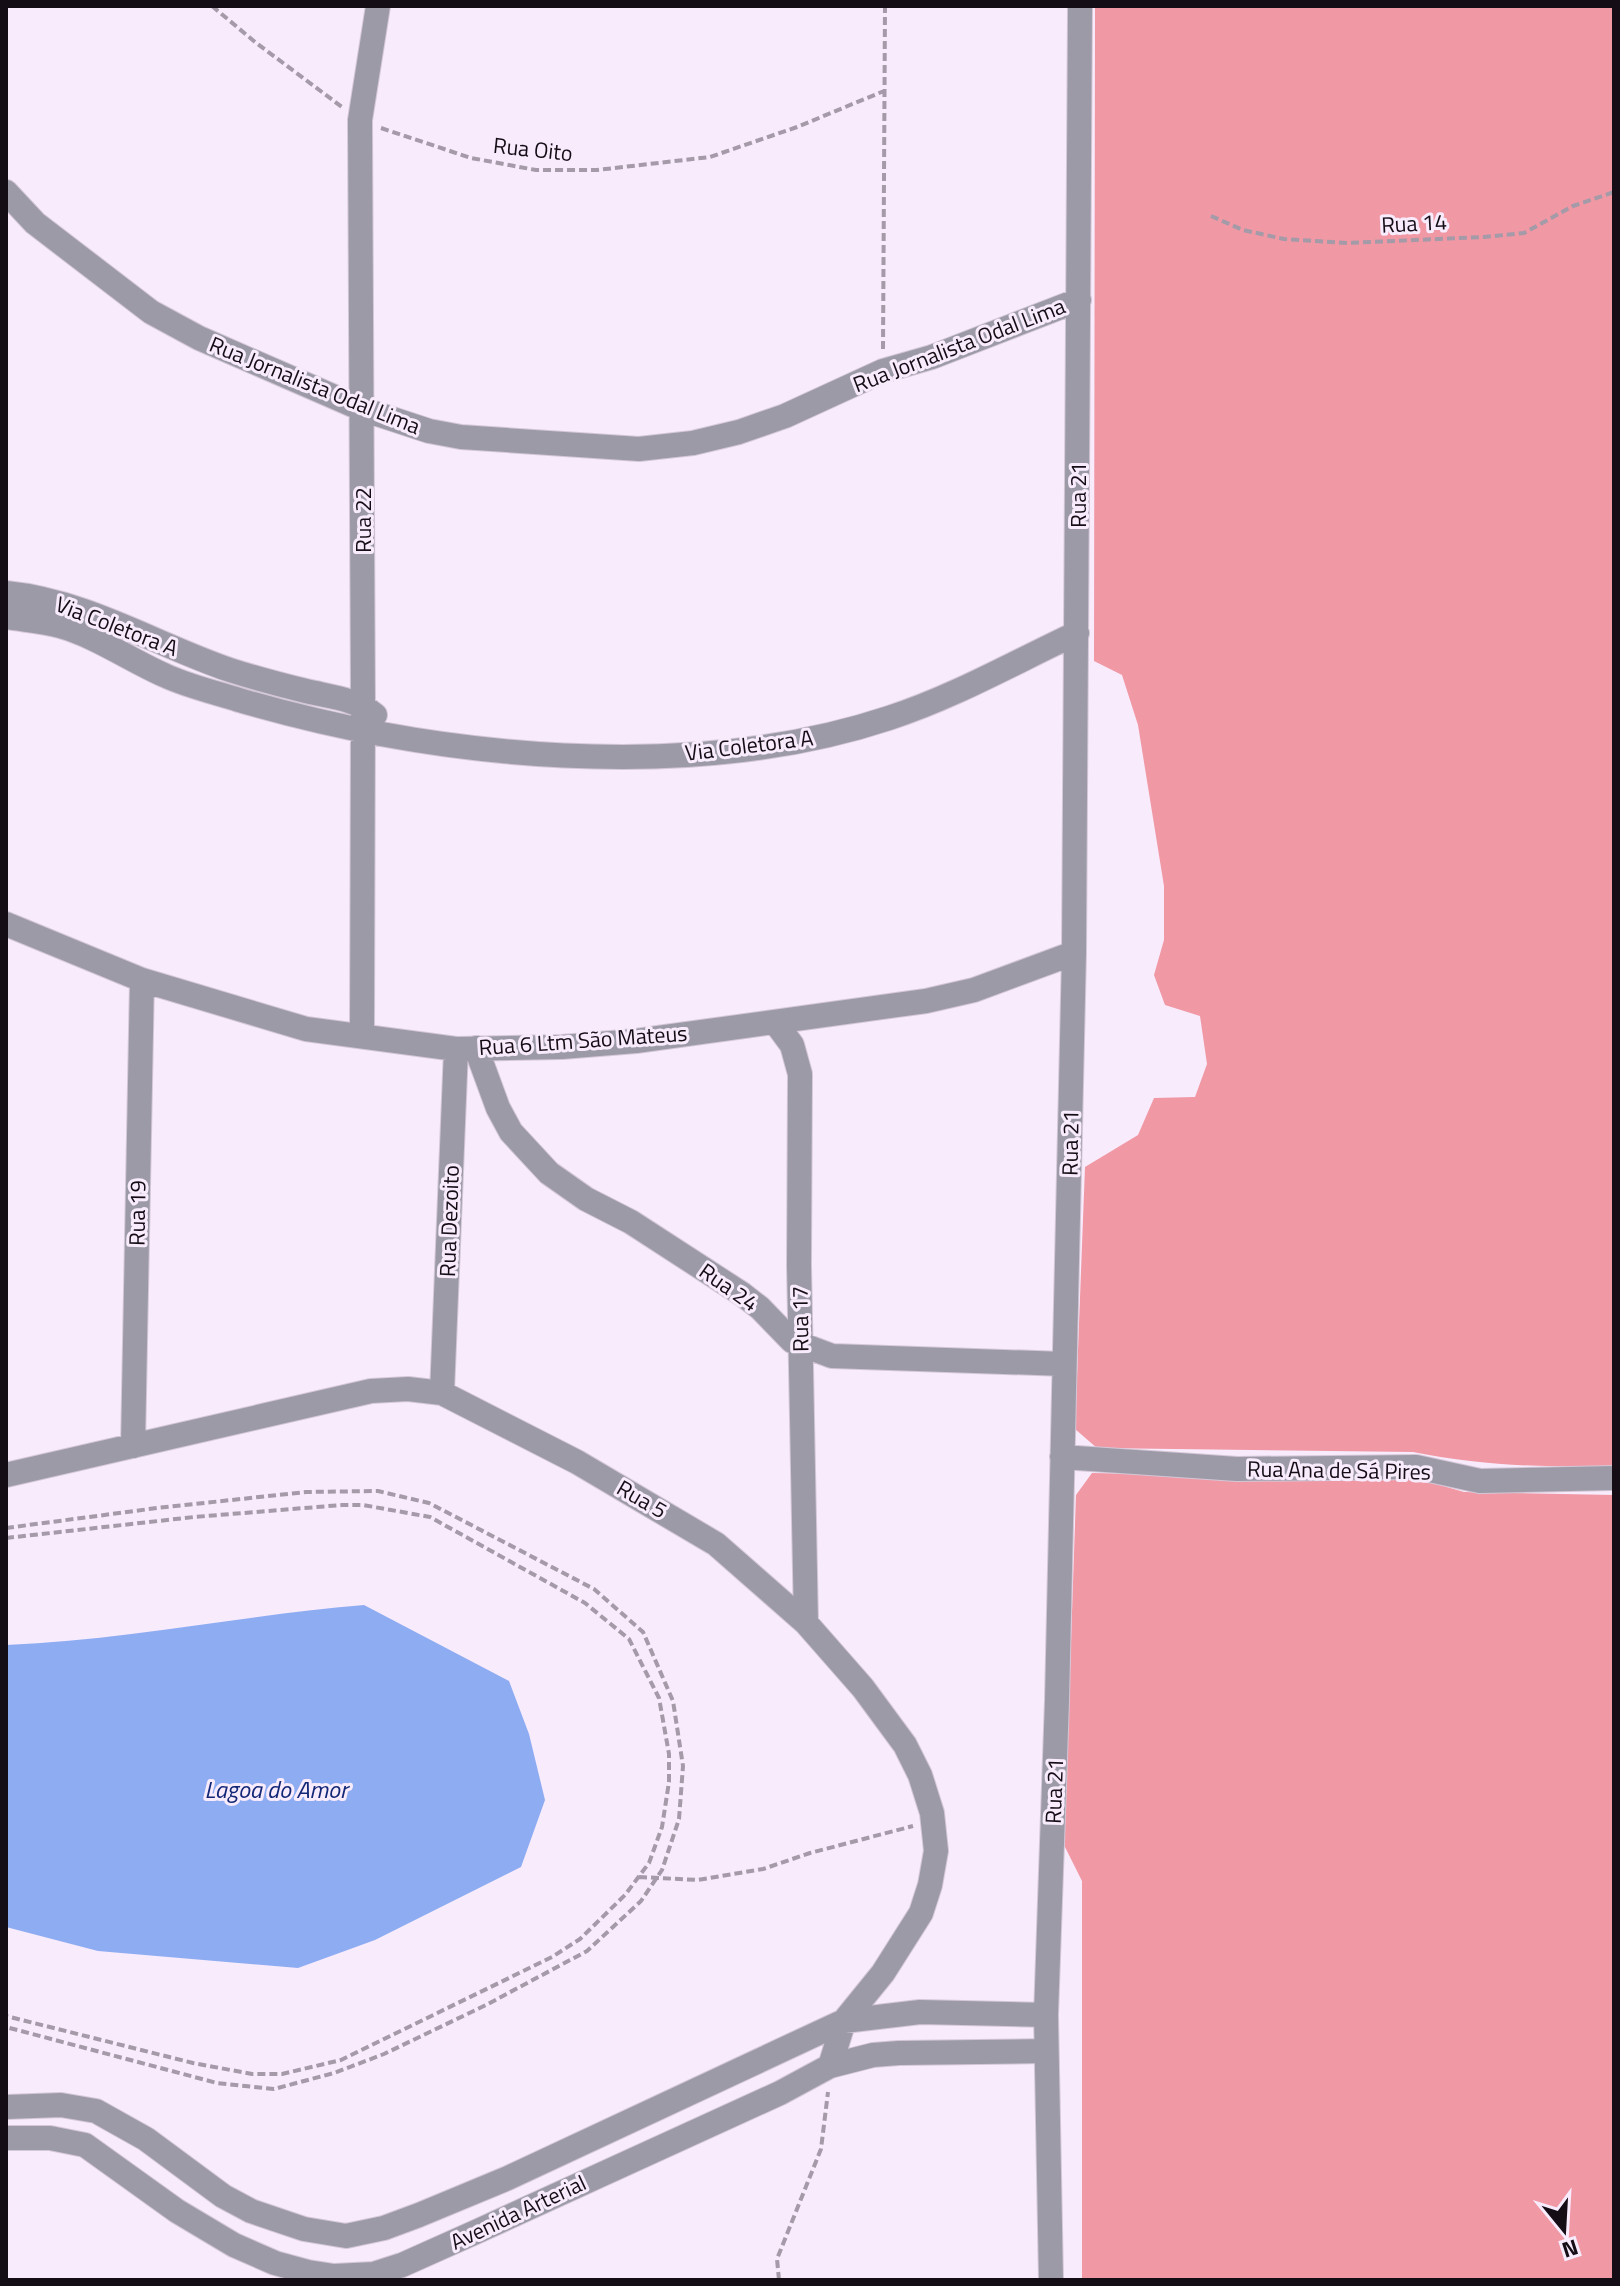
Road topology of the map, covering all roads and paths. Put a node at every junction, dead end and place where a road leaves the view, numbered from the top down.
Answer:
1 (212, 6) edge
2 (378, 6) edge
3 (885, 6) edge
4 (1080, 6) edge
5 (884, 91) junction
6 (360, 120) junction
7 (6, 192) edge
8 (1614, 192) edge
9 (1211, 216) dead end
10 (1079, 300) junction
11 (883, 371) junction
12 (362, 409) junction
13 (6, 593) edge
14 (6, 617) edge
15 (1077, 633) junction
16 (363, 717) junction
17 (6, 924) edge
18 (1074, 953) junction
19 (142, 980) junction
20 (775, 1022) junction
21 (362, 1036) junction
22 (466, 1048) junction
23 (800, 1346) junction
24 (1064, 1364) junction
25 (442, 1393) junction
26 (133, 1446) junction
27 (1062, 1457) junction
28 (6, 1475) edge
29 (1614, 1478) edge
30 (6, 1528) edge
31 (6, 1538) edge
32 (806, 1623) junction
33 (933, 1821) junction
34 (639, 1877) junction
35 (656, 1879) junction
36 (1046, 2015) junction
37 (6, 2016) edge
38 (844, 2021) junction
39 (6, 2027) edge
40 (1046, 2051) junction
41 (830, 2066) junction
42 (6, 2107) edge
43 (6, 2138) edge
44 (779, 2280) edge
45 (1051, 2280) edge

1 - 6 path, Rua Oito
2 - 6 street, Rua 22
3 - 5 path
4 - 10 street, Rua 21
5 - 6 path, Rua Oito
5 - 11 path
6 - 12 street, Rua 22
7 - 12 street, Rua Jornalista Odal Lima
8 - 9 path, Rua 14
10 - 11 street, Rua Jornalista Odal Lima
10 - 15 street, Rua 21
11 - 12 street, Rua Jornalista Odal Lima
12 - 16 street, Rua 22
13 - 16 street, Via Coletora A
14 - 16 street, Via Coletora A
15 - 16 street, Via Coletora A
15 - 18 street, Rua 21
16 - 21 street, Rua 22
17 - 19 street, Rua 6 Ltm São Mateus
18 - 20 street, Rua 6 Ltm São Mateus
18 - 24 street, Rua 21
19 - 21 street, Rua 6 Ltm São Mateus
19 - 26 street, Rua 19
20 - 22 street, Rua 6 Ltm São Mateus
20 - 23 street, Rua 17
21 - 22 street, Rua 6 Ltm São Mateus
22 - 23 street, Rua 24
22 - 25 street, Rua Dezoito
23 - 24 street, Rua 24
23 - 32 street, Rua 17
24 - 27 street, Rua 21
25 - 26 street, Rua 5
25 - 32 street, Rua 5
26 - 28 street, Rua 5
27 - 29 street, Rua Ana de Sá Pires
27 - 36 street, Rua 21
30 - 35 path
31 - 34 path
32 - 33 street, Rua 5
33 - 35 path
33 - 38 street, Rua 5
34 - 35 path
34 - 37 path
35 - 39 path
36 - 38 street, Avenida Arterial
36 - 40 street, Rua 21
38 - 41 street
38 - 42 street, Avenida Arterial
40 - 41 street, Avenida Arterial
40 - 45 street, Rua 21
41 - 43 street, Avenida Arterial
41 - 44 path

